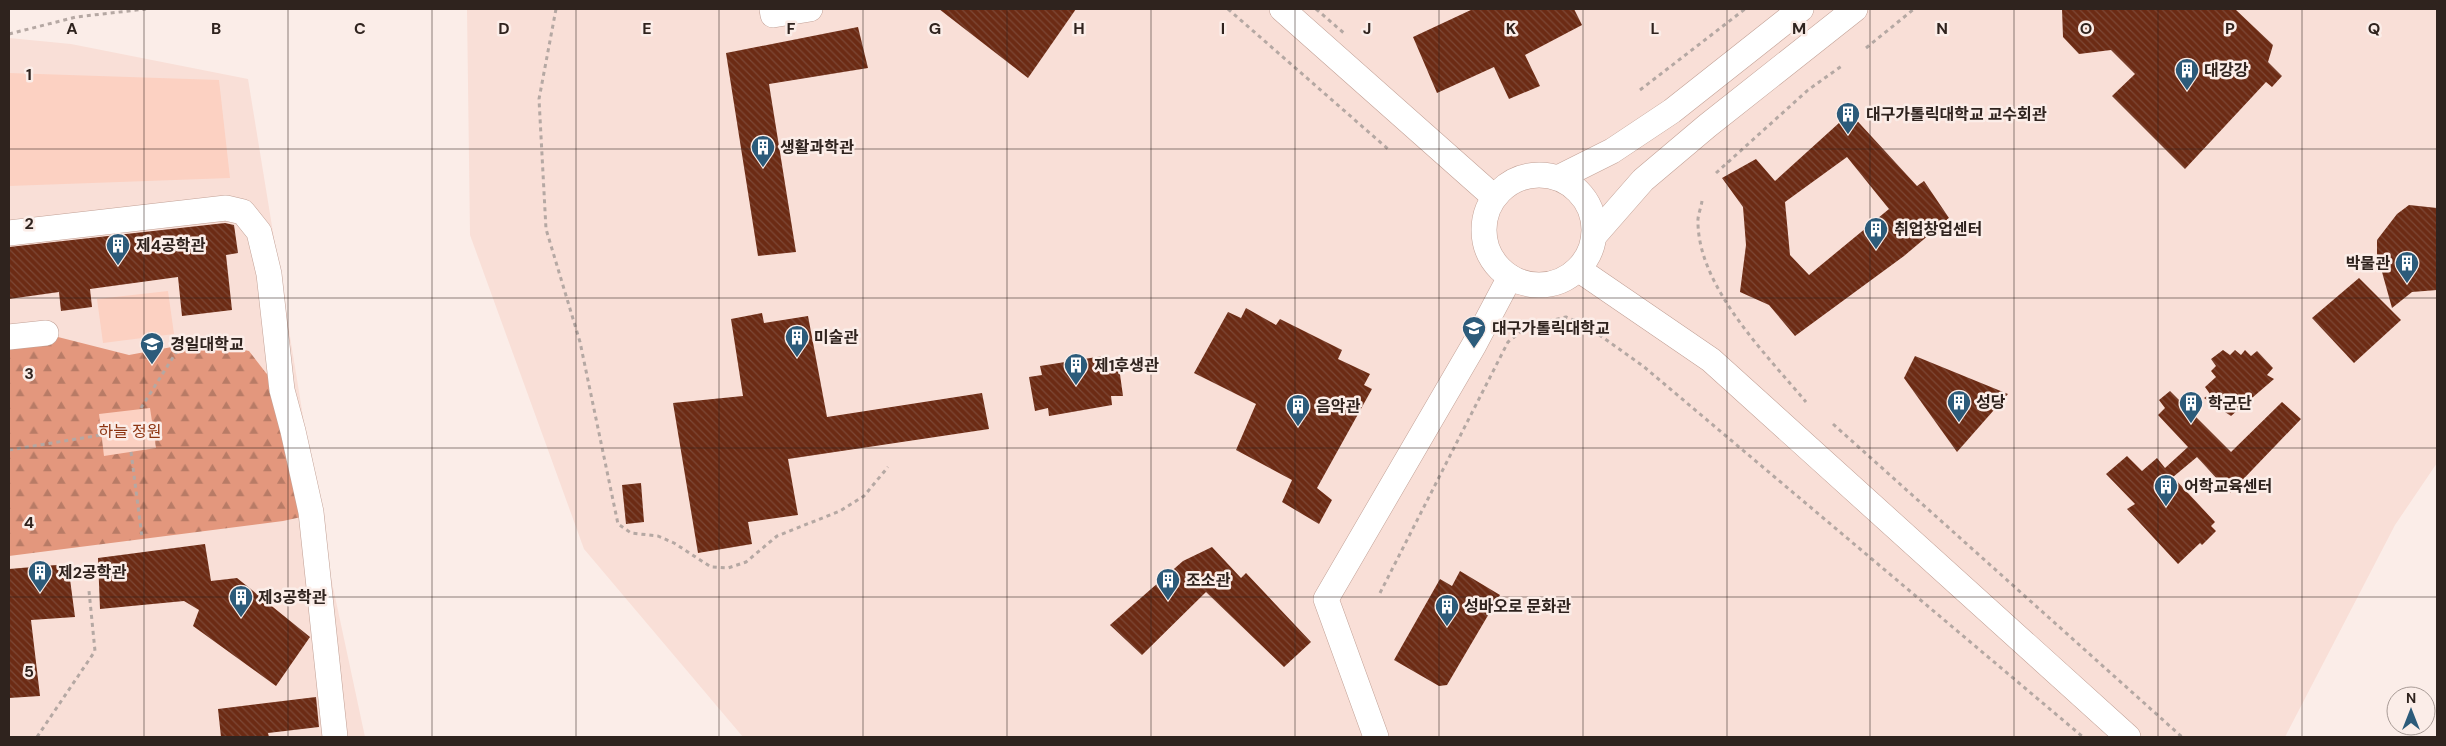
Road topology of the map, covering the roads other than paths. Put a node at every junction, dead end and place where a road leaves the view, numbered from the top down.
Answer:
1 (772, 9) edge
2 (810, 9) edge
3 (1282, 9) edge
4 (1802, 9) edge
5 (1855, 9) edge
6 (1558, 178) junction
7 (1494, 197) junction
8 (9, 233) edge
9 (1594, 236) junction
10 (1578, 269) junction
11 (1510, 277) junction
12 (46, 333) dead end
13 (9, 337) edge
14 (335, 737) edge
15 (1376, 737) edge
16 (2128, 737) edge

1 - 2 lane
3 - 7 lane
4 - 6 lane
5 - 9 lane
6 - 7 lane
6 - 9 lane
7 - 11 lane
8 - 14 lane
9 - 10 lane
10 - 11 lane
10 - 16 lane
11 - 15 lane
12 - 13 lane

